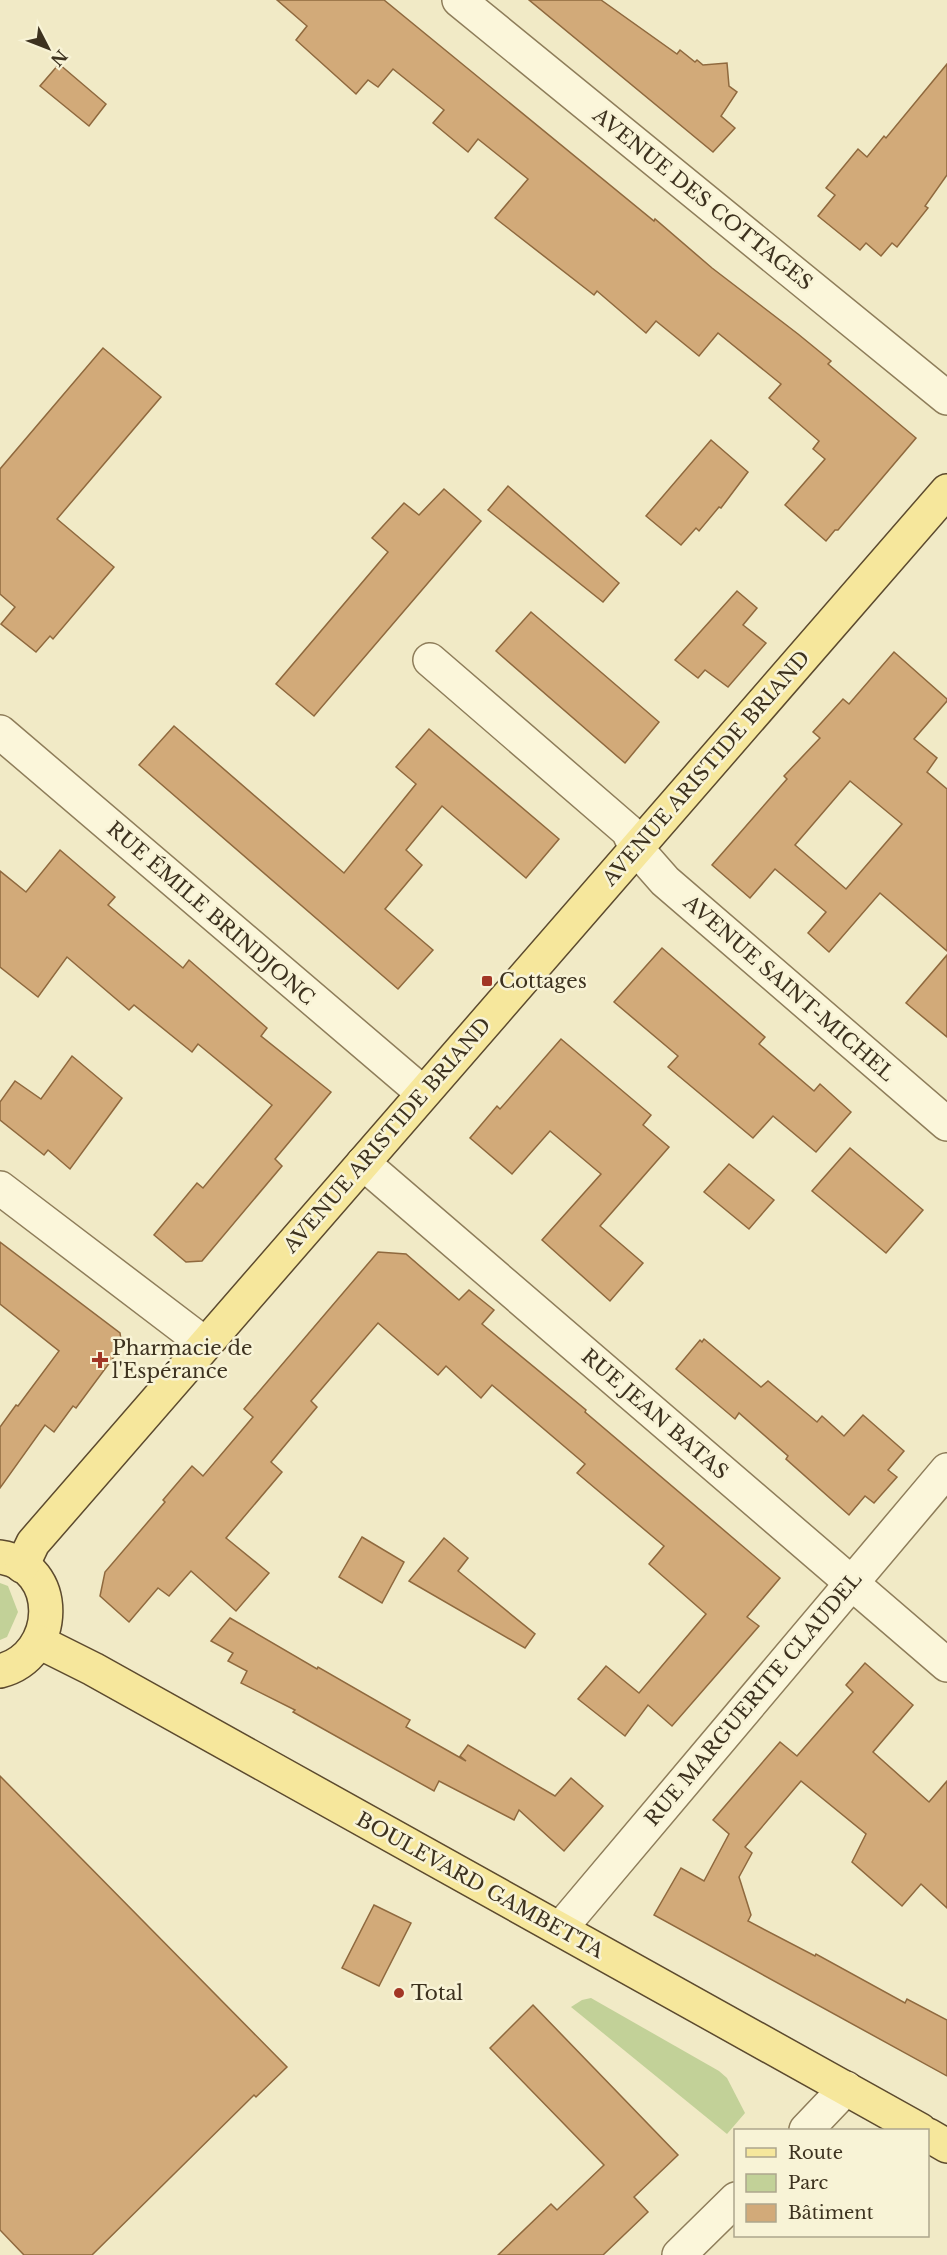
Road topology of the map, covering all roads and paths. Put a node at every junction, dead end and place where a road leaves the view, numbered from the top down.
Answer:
1 (459, 0) edge
2 (947, 398) edge
3 (947, 490) edge
4 (430, 660) dead end
5 (0, 732) edge
6 (636, 848) junction
7 (423, 1093) junction
8 (947, 1124) edge
9 (363, 1163) junction
10 (0, 1188) edge
11 (206, 1344) junction
12 (947, 1470) edge
13 (11, 1561) edge
14 (851, 1583) junction
15 (39, 1642) junction
16 (947, 1665) edge
17 (0, 1671) edge
18 (560, 1929) junction
19 (846, 2088) junction
20 (807, 2129) edge
21 (918, 2129) edge
22 (929, 2135) edge
23 (947, 2146) edge
24 (734, 2200) edge
25 (679, 2255) edge

1 - 2 street, AVENUE DES COTTAGES
3 - 6 main road, AVENUE ARISTIDE BRIAND
4 - 6 street, AVENUE SAINT-MICHEL
5 - 7 street, RUE ÉMILE BRINDJONC
6 - 7 main road, AVENUE ARISTIDE BRIAND
6 - 8 street, AVENUE SAINT-MICHEL
7 - 9 main road, AVENUE ARISTIDE BRIAND
9 - 11 main road, AVENUE ARISTIDE BRIAND
9 - 14 street, RUE JEAN BATAS
10 - 11 street
11 - 13 main road, AVENUE ARISTIDE BRIAND
12 - 14 street, RUE MARGUERITE CLAUDEL
13 - 15 main road
14 - 16 street, RUE JEAN BATAS
14 - 18 street, RUE MARGUERITE CLAUDEL
15 - 17 main road
15 - 18 main road, BOULEVARD GAMBETTA
18 - 19 main road, BOULEVARD GAMBETTA
19 - 20 street
19 - 21 main road, BOULEVARD GAMBETTA
22 - 23 main road
24 - 25 street

